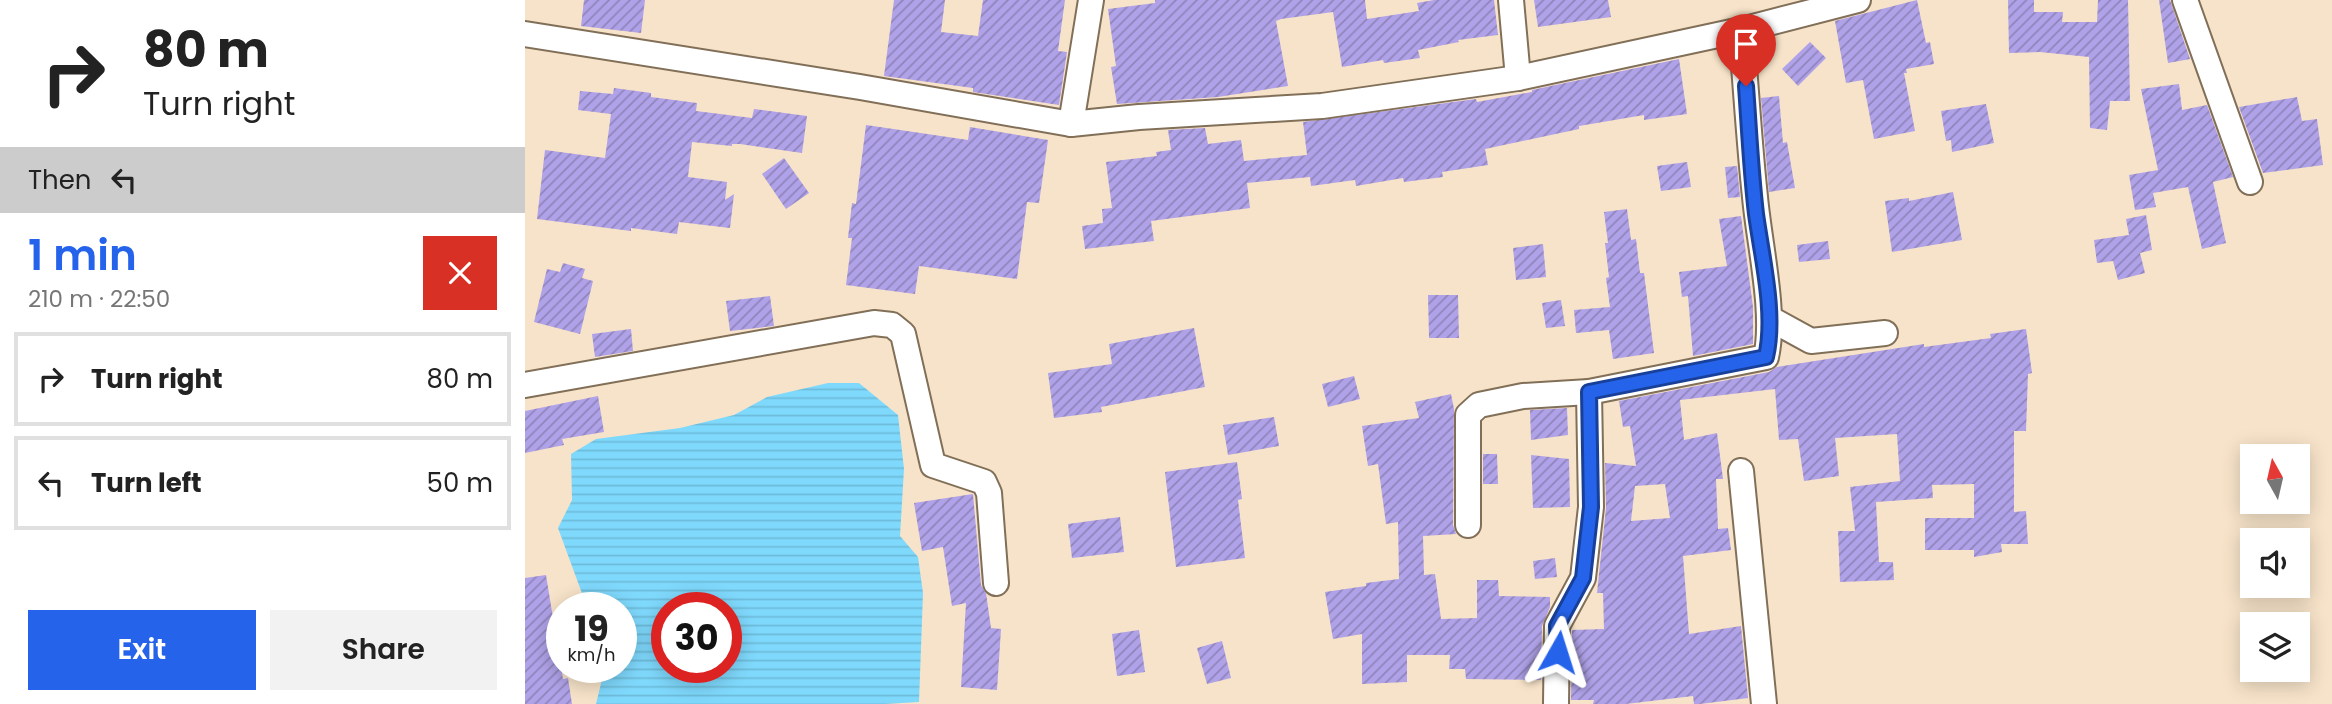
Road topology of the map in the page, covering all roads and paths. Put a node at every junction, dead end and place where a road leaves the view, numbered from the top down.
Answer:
1 (1091, 0) edge
2 (1511, 0) edge
3 (1858, 0) edge
4 (2185, 0) edge
5 (1830, 4) edge
6 (1741, 30) junction
7 (525, 34) edge
8 (1518, 78) junction
9 (1071, 124) junction
10 (2251, 183) dead end
11 (1769, 318) junction
12 (1885, 333) dead end
13 (525, 385) edge
14 (1589, 392) junction
15 (1741, 471) dead end
16 (1468, 525) dead end
17 (996, 583) dead end
18 (1556, 704) edge
19 (1765, 704) edge

1 - 9 street
2 - 8 street
3 - 5 street
4 - 10 street
5 - 6 street
6 - 8 street
6 - 11 street
7 - 9 street
8 - 9 street
11 - 12 street
11 - 14 street
13 - 17 street
14 - 16 street
14 - 18 street
15 - 19 street

